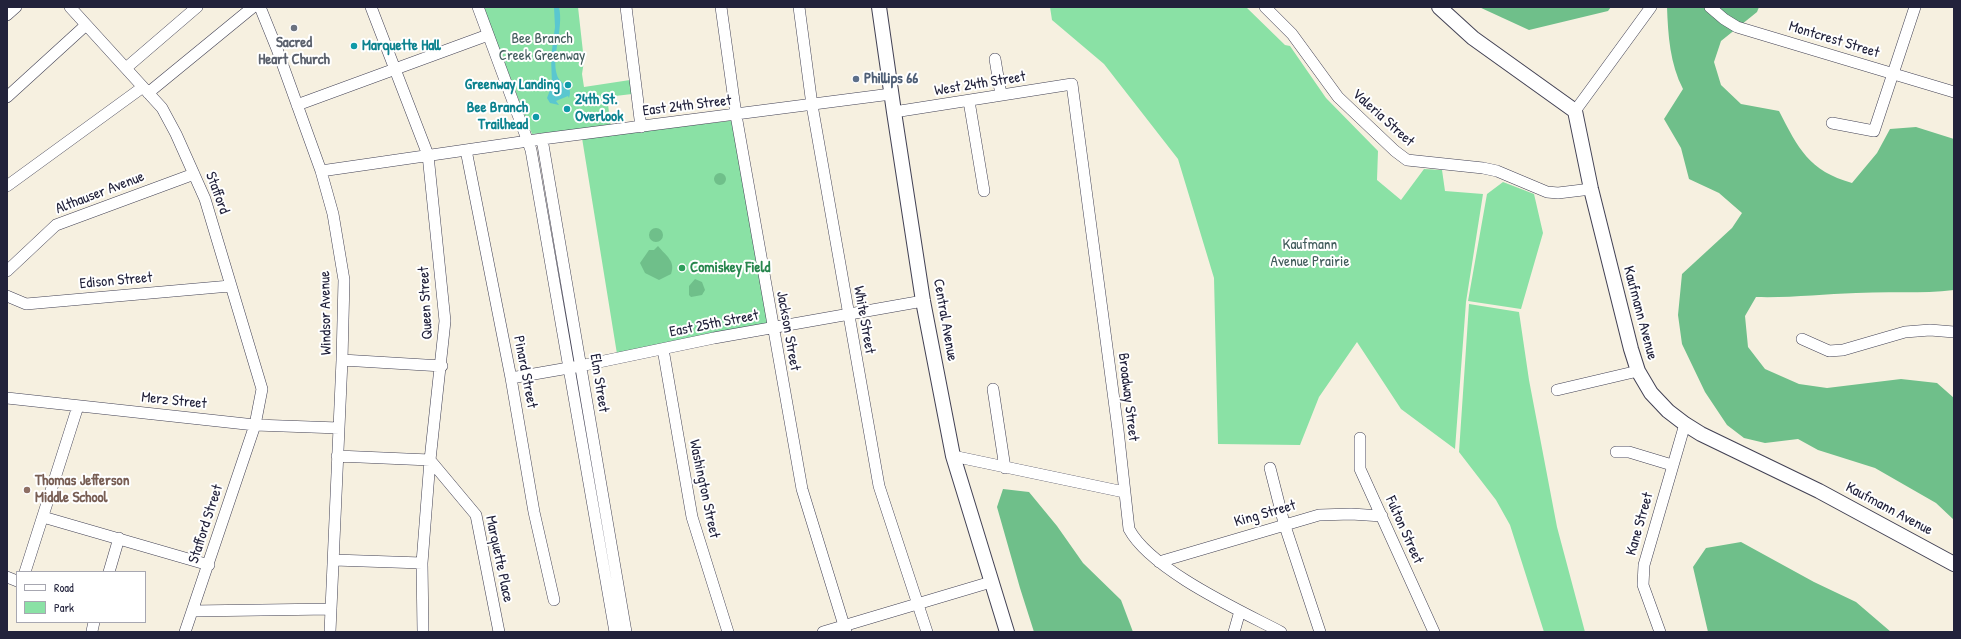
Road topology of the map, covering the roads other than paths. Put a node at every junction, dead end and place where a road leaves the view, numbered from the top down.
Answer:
1 (16, 7) edge
2 (70, 7) edge
3 (197, 7) edge
4 (252, 7) edge
5 (260, 7) edge
6 (371, 7) edge
7 (478, 7) edge
8 (626, 7) edge
9 (721, 7) edge
10 (799, 7) edge
11 (879, 7) edge
12 (1439, 7) edge
13 (1651, 7) edge
14 (1710, 7) edge
15 (1915, 7) edge
16 (1271, 9) edge
17 (7, 15) edge
18 (86, 25) junction
19 (488, 35) junction
20 (995, 59) dead end
21 (126, 68) junction
22 (395, 69) junction
23 (1894, 74) junction
24 (1072, 84) joint
25 (146, 90) junction
26 (1954, 92) edge
27 (891, 94) junction
28 (1001, 95) junction
29 (7, 97) edge
30 (969, 101) junction
31 (297, 105) junction
32 (812, 105) junction
33 (1575, 111) junction
34 (894, 112) junction
35 (736, 115) junction
36 (1832, 123) dead end
37 (641, 127) junction
38 (542, 139) junction
39 (528, 141) junction
40 (466, 150) junction
41 (428, 155) junction
42 (321, 171) junction
43 (194, 174) junction
44 (7, 186) edge
45 (1591, 189) junction
46 (984, 191) dead end
47 (7, 271) edge
48 (230, 286) junction
49 (7, 296) edge
50 (924, 302) junction
51 (848, 315) junction
52 (772, 328) junction
53 (1954, 332) edge
54 (1802, 339) dead end
55 (663, 349) junction
56 (342, 360) junction
57 (442, 366) junction
58 (575, 367) junction
59 (1638, 372) junction
60 (511, 378) junction
61 (993, 388) dead end
62 (1557, 390) dead end
63 (7, 398) edge
64 (78, 406) junction
65 (1685, 424) junction
66 (255, 425) junction
67 (339, 428) junction
68 (1360, 438) dead end
69 (1616, 452) dead end
70 (337, 456) junction
71 (953, 456) junction
72 (430, 460) junction
73 (1672, 465) junction
74 (1005, 468) junction
75 (1270, 468) dead end
76 (1124, 492) junction
77 (1382, 516) junction
78 (43, 517) junction
79 (1284, 523) junction
80 (119, 538) junction
81 (334, 560) junction
82 (1159, 562) junction
83 (422, 564) junction
84 (1954, 564) edge
85 (209, 565) junction
86 (25, 571) edge
87 (109, 571) edge
88 (991, 582) junction
89 (554, 600) dead end
90 (917, 603) junction
91 (331, 609) junction
92 (192, 611) junction
93 (1240, 611) junction
94 (845, 629) edge
95 (185, 632) edge
96 (330, 632) edge
97 (422, 632) edge
98 (498, 632) edge
99 (615, 632) edge
100 (626, 632) edge
101 (728, 632) edge
102 (823, 632) edge
103 (926, 632) edge
104 (1007, 632) edge
105 (1234, 632) edge
106 (1281, 632) edge
107 (1320, 632) edge
108 (1434, 632) edge
109 (1660, 632) edge

1 - 17 street
2 - 18 street, Stafford
3 - 21 street
4 - 25 street
5 - 31 street, Windsor Avenue
6 - 22 street, Queen Street
7 - 19 street, Elm Street
8 - 37 street
9 - 35 street, Jackson Street
10 - 32 street, White Street
11 - 27 main road, Central Avenue
12 - 33 main road
13 - 33 street
14 - 23 street, Montcrest Street
15 - 23 street
16 - 45 street, Valeria Street
18 - 21 street, Stafford
18 - 29 street
19 - 22 street
19 - 39 street, Elm Street
20 - 28 street
21 - 25 street, Stafford
22 - 31 street
22 - 41 street, Queen Street
23 - 26 street, Montcrest Street
23 - 36 street
24 - 28 street, West 24th Street
24 - 76 street, Broadway Street
25 - 43 street, Stafford
25 - 44 street
27 - 32 street, East 24th Street
27 - 34 main road, Central Avenue
28 - 30 street, West 24th Street
30 - 34 street, West 24th Street
30 - 46 street
31 - 42 street, Windsor Avenue
32 - 35 street, East 24th Street
32 - 51 street, White Street
33 - 45 main road, Kaufmann Avenue
34 - 50 main road, Central Avenue
35 - 37 street, East 24th Street
35 - 52 street, Jackson Street
37 - 38 street, East 24th Street
38 - 39 street, East 24th Street
38 - 58 street, Elm Street
39 - 40 street, East 24th Street
39 - 58 street, Elm Street
40 - 41 street, East 24th Street
40 - 60 street, Pinard Street
41 - 42 street, East 24th Street
41 - 57 street, Queen Street
42 - 56 street, Windsor Avenue
43 - 47 street, Althauser Avenue
43 - 48 street, Stafford
45 - 59 main road, Kaufmann Avenue
48 - 49 street, Edison Street
48 - 66 street, Stafford
50 - 51 street, East 25th Street
50 - 71 main road, Central Avenue
51 - 52 street, East 25th Street
51 - 90 street, White Street
52 - 55 street, East 25th Street
52 - 94 street, Jackson Street
53 - 54 street
55 - 58 street, East 25th Street
55 - 101 street, Washington Street
56 - 57 street
56 - 67 street, Windsor Avenue
57 - 72 street, Queen Street
58 - 60 street, East 25th Street
58 - 99 street, Elm Street
58 - 100 street, Elm Street
59 - 62 street
59 - 65 main road, Kaufmann Avenue
60 - 89 street, Pinard Street
61 - 74 street
63 - 64 street, Merz Street
64 - 66 street, Merz Street
64 - 78 street
65 - 73 street, Kane Street
65 - 84 main road, Kaufmann Avenue
66 - 67 street, Merz Street
66 - 85 street, Stafford Street
67 - 70 street, Windsor Avenue
68 - 77 street, Fulton Street
69 - 73 street
70 - 72 street
70 - 81 street, Windsor Avenue
71 - 74 street
71 - 88 main road, Central Avenue
72 - 83 street, Queen Street
72 - 98 street, Marquette Place
73 - 109 street, Kane Street
74 - 76 street
75 - 79 street
76 - 82 street, Broadway Street
77 - 79 street, King Street
77 - 108 street, Fulton Street
78 - 80 street
78 - 86 street
79 - 82 street, King Street
79 - 107 street
80 - 85 street
80 - 87 street
81 - 83 street
81 - 91 street, Windsor Avenue
82 - 93 street, Broadway Street
83 - 97 street, Queen Street
85 - 92 street, Stafford Street
88 - 90 street
88 - 104 main road, Central Avenue
90 - 94 street
90 - 103 street, White Street
91 - 92 street
91 - 96 street, Windsor Avenue
92 - 95 street, Stafford Street
93 - 105 street
93 - 106 street, Broadway Street
94 - 102 street

